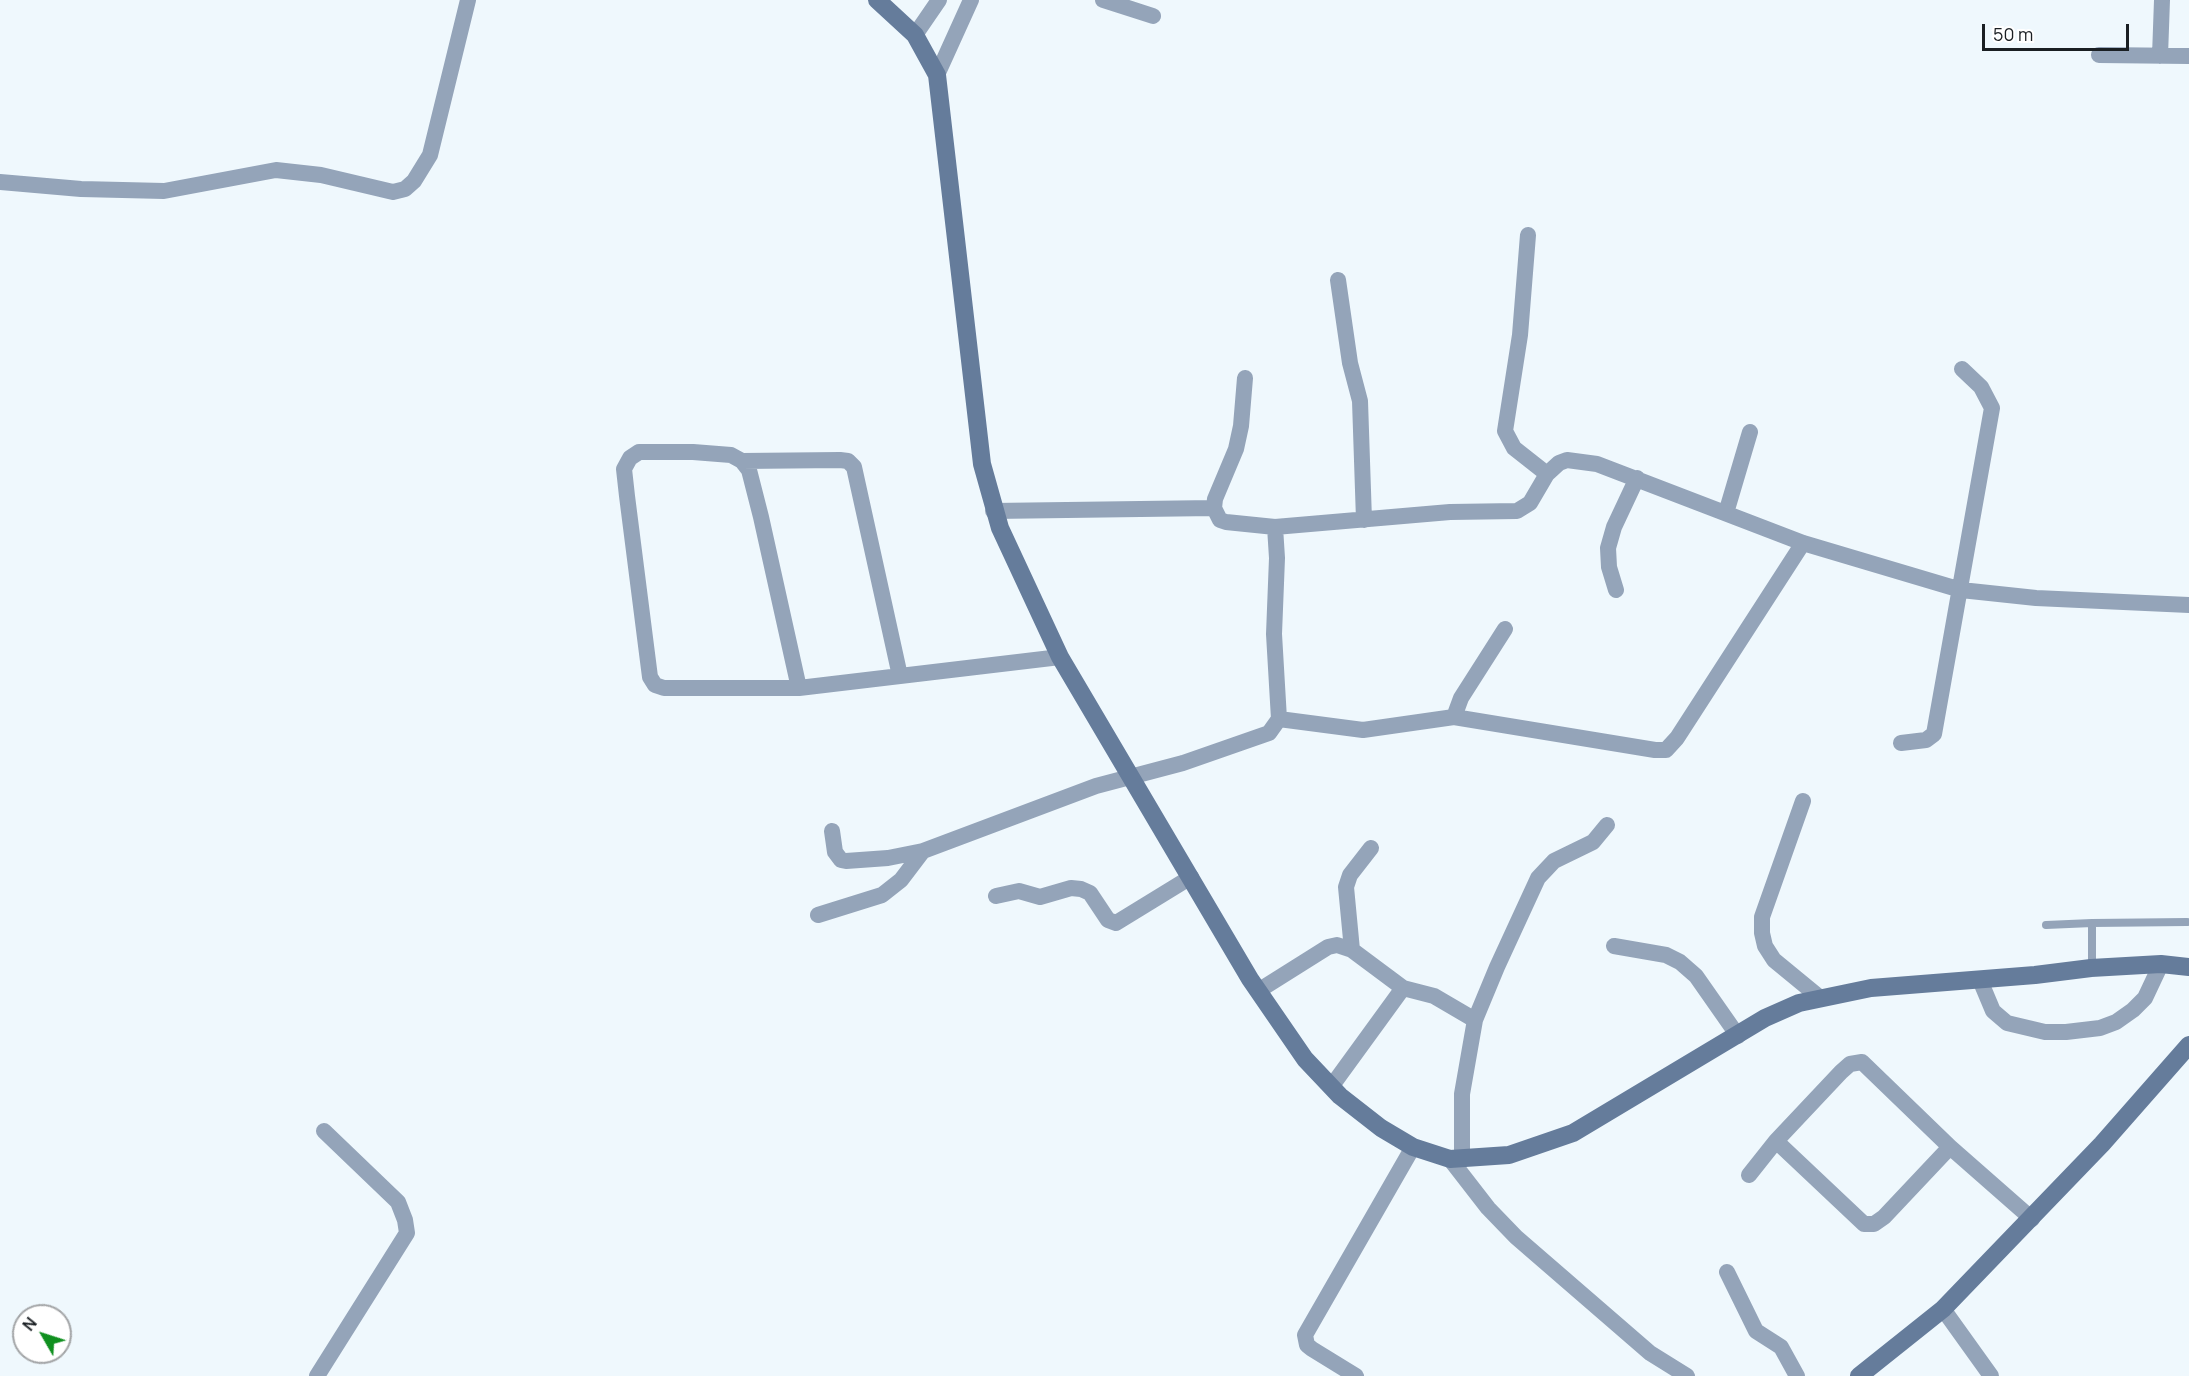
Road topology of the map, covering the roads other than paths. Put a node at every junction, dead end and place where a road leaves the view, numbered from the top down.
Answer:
1 (468, 0) edge
2 (877, 0) edge
3 (939, 0) edge
4 (971, 0) edge
5 (1102, 0) edge
6 (2162, 0) edge
7 (1153, 16) dead end
8 (915, 36) junction
9 (2099, 55) dead end
10 (2160, 56) junction
11 (2189, 56) edge
12 (938, 75) junction
13 (0, 182) edge
14 (1528, 235) dead end
15 (1338, 280) dead end
16 (1962, 369) dead end
17 (1245, 378) dead end
18 (1750, 432) dead end
19 (742, 461) junction
20 (1547, 474) junction
21 (1636, 478) junction
22 (1214, 508) junction
23 (993, 511) junction
24 (1726, 513) junction
25 (1364, 520) junction
26 (1275, 527) junction
27 (1803, 543) junction
28 (1616, 590) dead end
29 (1961, 590) junction
30 (2189, 605) edge
31 (1505, 629) dead end
32 (1060, 657) junction
33 (900, 676) junction
34 (799, 688) junction
35 (1454, 717) junction
36 (1279, 719) junction
37 (1901, 743) dead end
38 (1131, 777) junction
39 (1803, 801) dead end
40 (1607, 825) dead end
41 (832, 831) dead end
42 (1371, 848) dead end
43 (923, 851) junction
44 (1191, 877) junction
45 (996, 896) dead end
46 (818, 915) dead end
47 (2187, 922) dead end
48 (2092, 923) junction
49 (2046, 925) dead end
50 (1614, 946) dead end
51 (1352, 950) junction
52 (2189, 954) edge
53 (2165, 964) junction
54 (2189, 967) edge
55 (2091, 968) junction
56 (1980, 980) junction
57 (1403, 988) junction
58 (1258, 991) junction
59 (1819, 997) junction
60 (1475, 1020) junction
61 (1738, 1036) junction
62 (2189, 1046) edge
63 (1331, 1087) junction
64 (324, 1131) dead end
65 (1776, 1141) junction
66 (1413, 1147) junction
67 (1950, 1147) junction
68 (1456, 1160) junction
69 (1749, 1175) dead end
70 (2032, 1219) junction
71 (1727, 1272) dead end
72 (1943, 1309) junction
73 (317, 1376) edge
74 (1356, 1376) edge
75 (1687, 1376) edge
76 (1797, 1376) edge
77 (1859, 1376) edge
78 (1991, 1376) edge

1 - 13 street
2 - 8 main road
3 - 8 street
4 - 12 street
5 - 7 street
6 - 10 street
8 - 12 main road
9 - 10 street
10 - 11 street
12 - 23 main road
14 - 20 street
15 - 25 street
16 - 29 street
17 - 22 street
18 - 24 street
19 - 33 street
19 - 34 street
19 - 34 street
20 - 21 street
20 - 25 street
21 - 24 street
21 - 28 street
22 - 23 street
22 - 26 street
23 - 32 main road
24 - 27 street
25 - 26 street
26 - 36 street
27 - 29 street
27 - 35 street
29 - 30 street
29 - 37 street
31 - 35 street
32 - 33 street
32 - 38 main road
33 - 34 street
35 - 36 street
36 - 38 street
38 - 43 street
38 - 44 main road
39 - 59 street
40 - 60 street
41 - 43 street
42 - 51 street
43 - 46 street
44 - 45 street
44 - 58 main road
47 - 48 lane
48 - 49 lane
48 - 55 lane
50 - 61 street
51 - 57 street
51 - 58 street
52 - 53 main road
53 - 54 main road
53 - 55 main road
53 - 56 street
55 - 56 main road
56 - 59 main road
57 - 60 street
57 - 63 street
58 - 63 main road
59 - 61 main road
60 - 68 street
61 - 68 main road
62 - 70 main road
63 - 66 main road
64 - 73 street
65 - 67 street
65 - 67 street
65 - 69 street
66 - 68 main road
66 - 74 street
67 - 70 street
68 - 75 street
70 - 72 main road
71 - 76 street
72 - 77 main road
72 - 78 street

